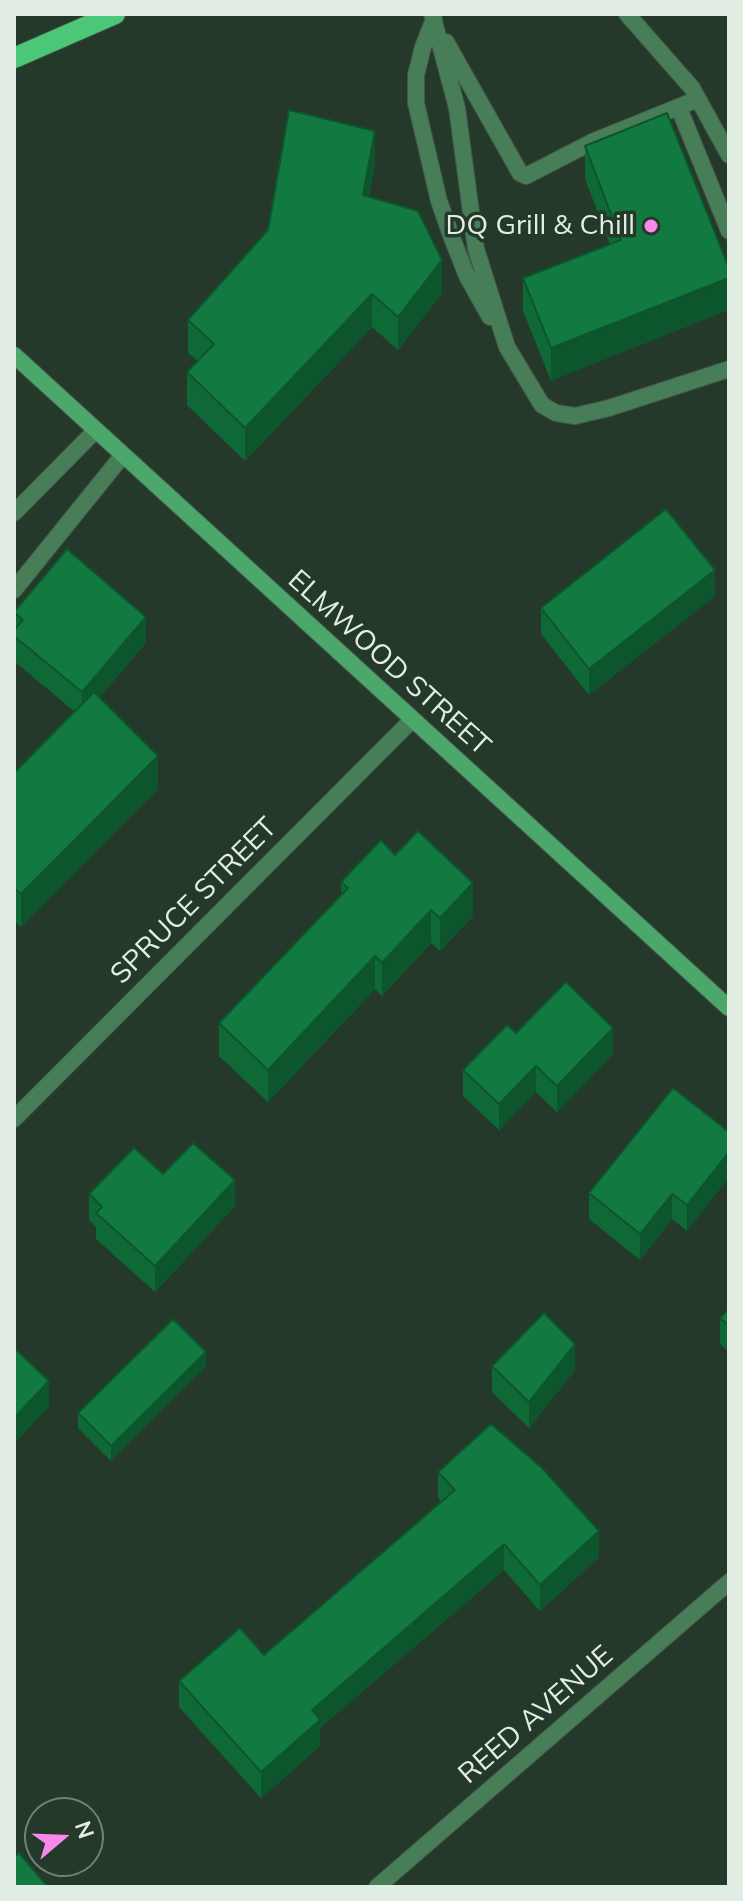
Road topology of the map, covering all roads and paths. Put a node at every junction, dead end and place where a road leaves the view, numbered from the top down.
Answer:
1 (115, 14) edge
2 (627, 14) edge
3 (433, 17) edge
4 (14, 58) edge
5 (698, 99) junction
6 (679, 108) junction
7 (729, 155) edge
8 (729, 231) edge
9 (507, 347) junction
10 (14, 355) edge
11 (725, 370) edge
12 (96, 430) junction
13 (123, 455) junction
14 (14, 513) edge
15 (14, 590) edge
16 (412, 720) junction
17 (729, 1008) edge
18 (14, 1119) edge
19 (729, 1582) edge
20 (377, 1887) edge

1 - 4 main road
2 - 5 street
3 - 6 street
3 - 9 street
3 - 9 street
5 - 6 street
5 - 7 street
6 - 8 street
9 - 11 street
10 - 12 main road, ELMWOOD STREET
12 - 13 main road, ELMWOOD STREET
12 - 14 street
13 - 15 street
13 - 16 main road, ELMWOOD STREET
16 - 17 main road, ELMWOOD STREET
16 - 18 street, SPRUCE STREET
19 - 20 street, REED AVENUE

